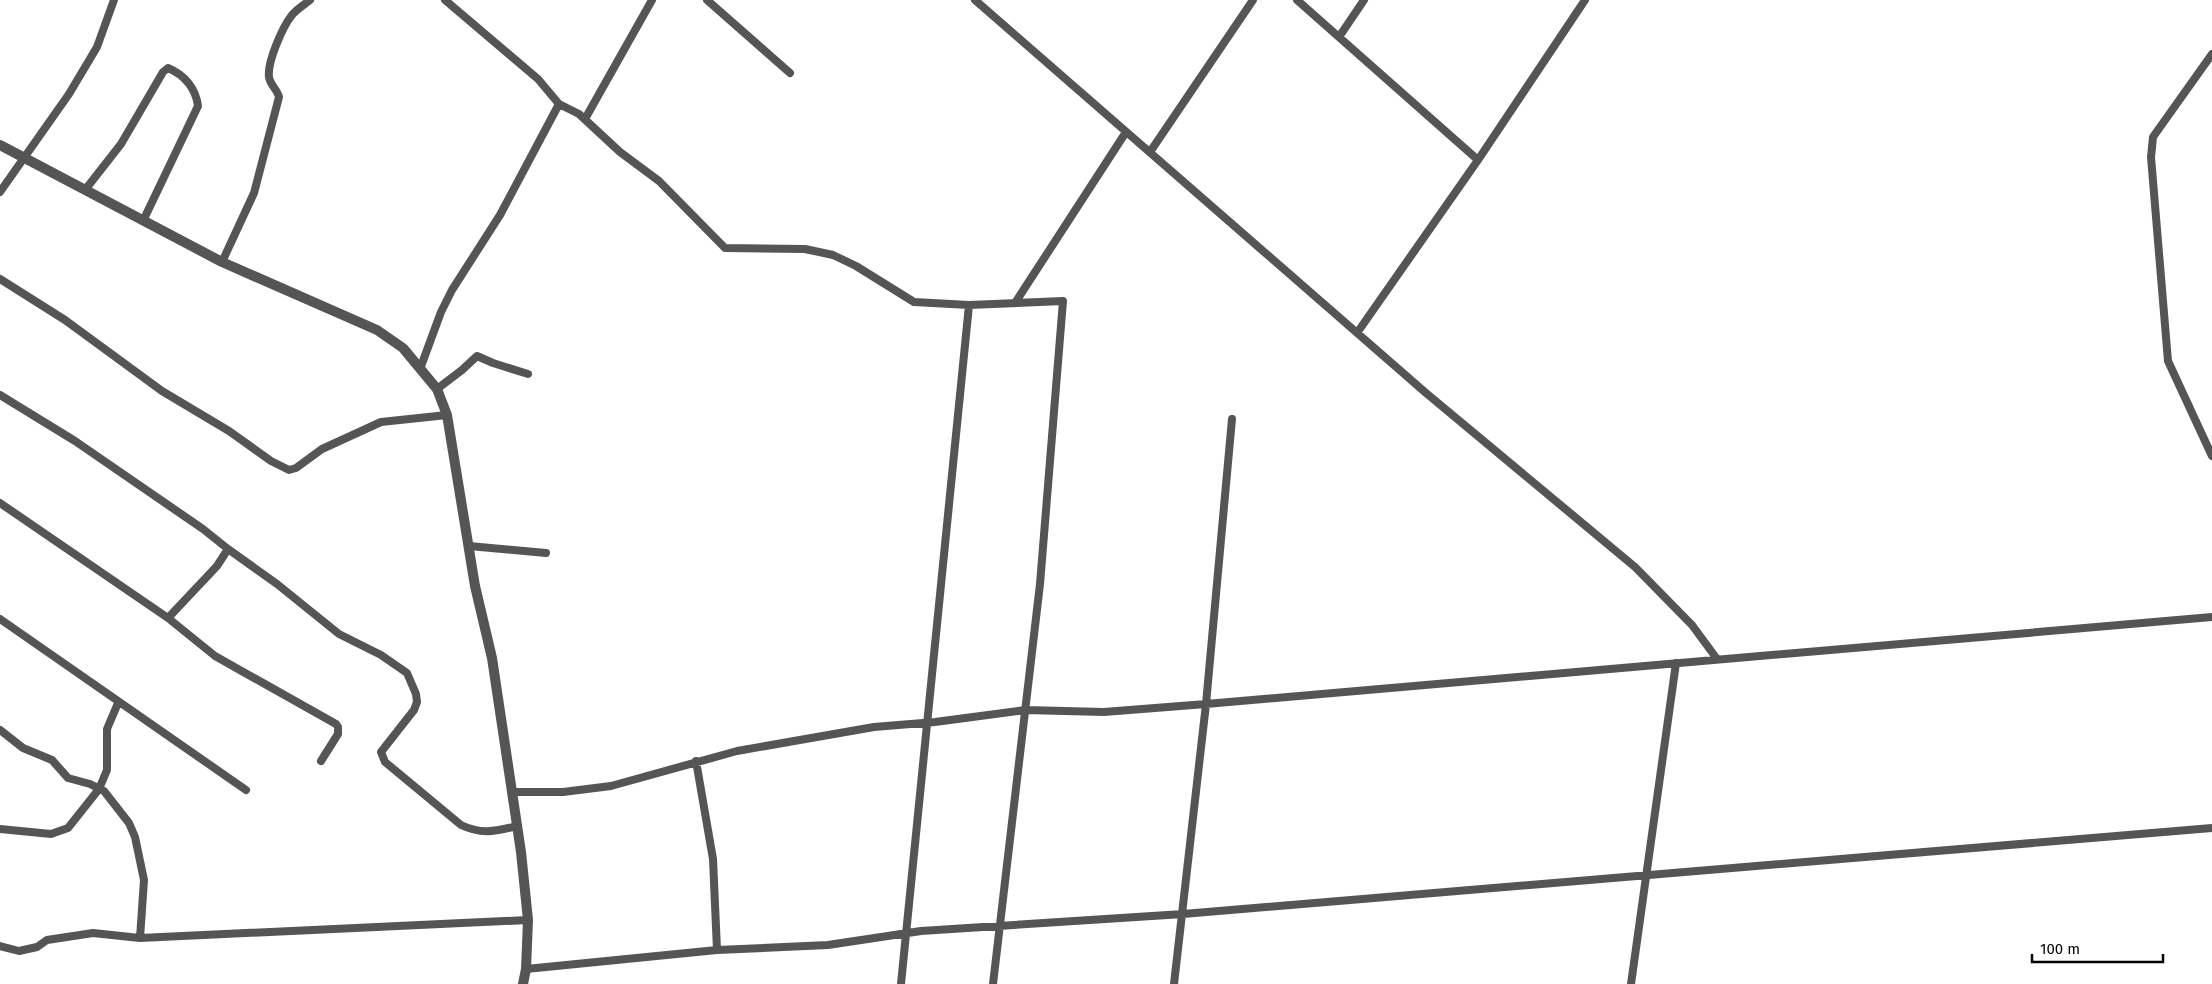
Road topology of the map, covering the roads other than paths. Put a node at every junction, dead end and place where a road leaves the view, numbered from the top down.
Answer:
1 (114, 0) edge
2 (310, 0) edge
3 (445, 0) edge
4 (652, 0) edge
5 (707, 0) edge
6 (975, 0) edge
7 (1253, 0) edge
8 (1297, 0) edge
9 (1364, 0) edge
10 (1585, 0) edge
11 (1339, 37) junction
12 (2212, 54) edge
13 (790, 73) dead end
14 (560, 104) junction
15 (585, 120) junction
16 (1126, 132) junction
17 (0, 145) edge
18 (1150, 152) junction
19 (25, 158) junction
20 (1478, 160) junction
21 (86, 190) junction
22 (0, 192) edge
23 (143, 221) junction
24 (222, 262) junction
25 (0, 279) edge
26 (1015, 303) junction
27 (969, 305) junction
28 (1358, 334) junction
29 (420, 369) junction
30 (528, 374) dead end
31 (437, 389) junction
32 (0, 395) edge
33 (447, 415) junction
34 (1232, 419) dead end
35 (2212, 456) edge
36 (0, 503) edge
37 (469, 546) junction
38 (228, 549) junction
39 (546, 553) dead end
40 (2212, 617) edge
41 (168, 618) junction
42 (0, 619) edge
43 (1717, 659) junction
44 (1676, 663) junction
45 (118, 703) junction
46 (1206, 704) junction
47 (1025, 710) junction
48 (927, 722) junction
49 (0, 730) edge
50 (321, 761) dead end
51 (696, 761) junction
52 (99, 789) junction
53 (246, 790) dead end
54 (512, 792) junction
55 (517, 826) junction
56 (2212, 828) edge
57 (0, 829) edge
58 (1646, 874) junction
59 (1183, 914) junction
60 (528, 920) junction
61 (999, 926) junction
62 (906, 933) junction
63 (140, 938) junction
64 (0, 946) edge
65 (717, 950) junction
66 (526, 969) junction
67 (523, 984) edge
68 (901, 984) edge
69 (993, 984) edge
70 (1174, 984) edge
71 (1631, 984) edge

1 - 19 street
2 - 24 street
3 - 14 street
4 - 15 street
5 - 13 street
6 - 16 street
7 - 18 street
8 - 11 street
9 - 11 street
10 - 20 street
11 - 20 street
12 - 35 street
14 - 15 street
14 - 29 street
15 - 27 street
16 - 18 street
16 - 26 street
17 - 19 street
18 - 28 street
19 - 21 street
19 - 22 street
20 - 28 street
21 - 23 street
21 - 23 street
23 - 24 street
24 - 29 street
25 - 33 street
26 - 27 street
26 - 47 street
27 - 48 street
28 - 43 street
29 - 31 street
30 - 31 street
31 - 33 street
32 - 38 street
33 - 37 street
34 - 46 street
36 - 41 street
37 - 39 street
37 - 54 street
38 - 41 street
38 - 55 street
40 - 43 street
41 - 50 street
42 - 45 street
43 - 44 street
44 - 46 street
44 - 58 street
45 - 52 street
45 - 53 street
46 - 47 street
46 - 59 street
47 - 48 street
47 - 61 street
48 - 51 street
48 - 62 street
49 - 52 street
51 - 54 street
51 - 65 street
52 - 57 street
52 - 63 street
54 - 55 street
55 - 60 street
56 - 58 street
58 - 59 street
58 - 71 street
59 - 61 street
59 - 70 street
60 - 63 street
60 - 66 street
61 - 62 street
61 - 69 street
62 - 65 street
62 - 68 street
63 - 64 street
65 - 66 street
66 - 67 street

